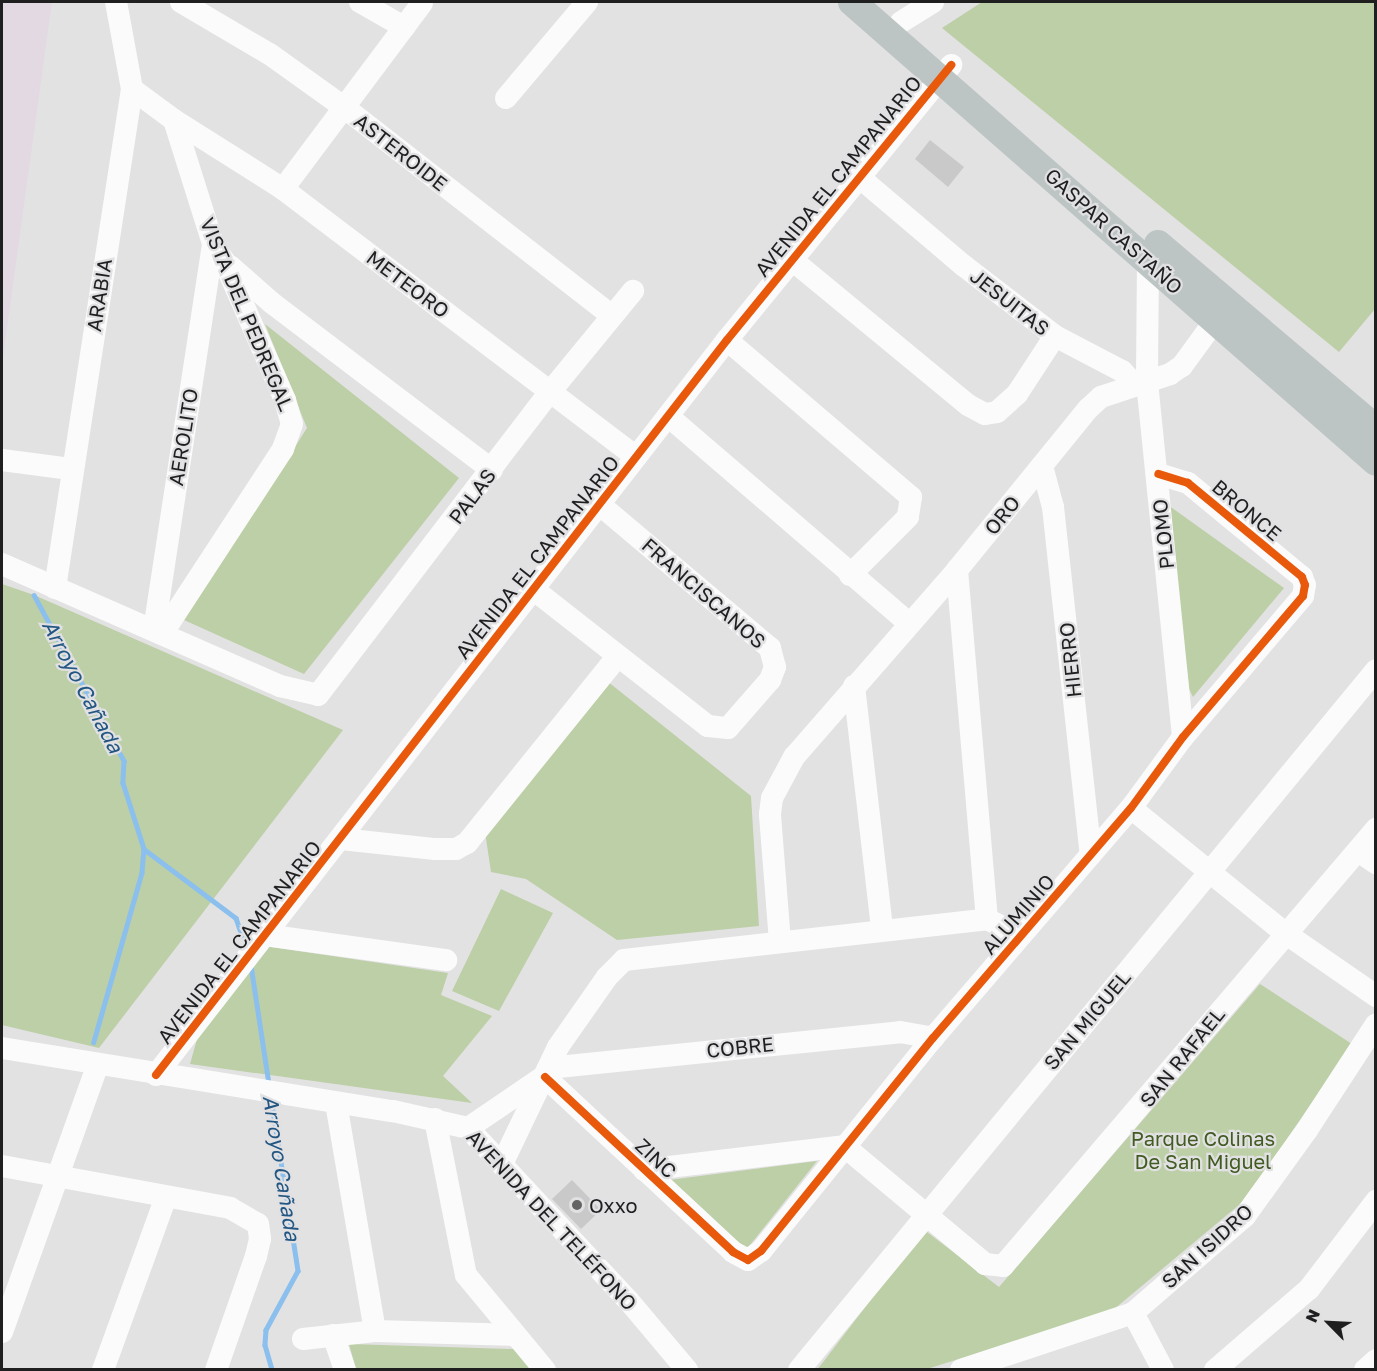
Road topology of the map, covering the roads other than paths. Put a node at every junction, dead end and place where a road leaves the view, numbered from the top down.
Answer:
1 (116, 2) edge
2 (181, 2) edge
3 (360, 2) edge
4 (587, 2) edge
5 (852, 2) edge
6 (877, 2) edge
7 (933, 2) edge
8 (422, 3) dead end
9 (901, 22) junction
10 (404, 27) junction
11 (945, 71) junction
12 (132, 89) junction
13 (506, 98) dead end
14 (345, 108) junction
15 (174, 120) junction
16 (858, 176) junction
17 (282, 189) junction
18 (218, 253) junction
19 (791, 259) junction
20 (1148, 260) junction
21 (633, 291) dead end
22 (1221, 313) junction
23 (612, 316) junction
24 (1055, 336) junction
25 (727, 340) junction
26 (1141, 383) junction
27 (550, 392) junction
28 (668, 416) junction
29 (1374, 424) edge
30 (636, 457) junction
31 (1376, 462) edge
32 (2, 465) edge
33 (1042, 466) junction
34 (70, 469) junction
35 (492, 470) junction
36 (1158, 474) junction
37 (598, 503) junction
38 (2, 564) edge
39 (957, 570) junction
40 (850, 575) junction
41 (1305, 585) joint
42 (55, 588) junction
43 (533, 589) junction
44 (909, 623) junction
45 (158, 632) junction
46 (616, 657) junction
47 (1376, 670) edge
48 (854, 686) junction
49 (1183, 737) junction
50 (1131, 808) junction
51 (1376, 829) edge
52 (341, 838) junction
53 (1091, 855) junction
54 (1367, 857) edge
55 (1210, 874) junction
56 (987, 919) junction
57 (882, 928) junction
58 (1285, 933) junction
59 (265, 935) junction
60 (1020, 936) junction
61 (780, 942) junction
62 (446, 960) dead end
63 (1376, 996) edge
64 (1376, 1024) edge
65 (933, 1038) junction
66 (2, 1048) edge
67 (97, 1066) junction
68 (546, 1072) junction
69 (156, 1075) junction
70 (336, 1103) junction
71 (435, 1119) junction
72 (468, 1128) junction
73 (844, 1146) junction
74 (501, 1164) junction
75 (2, 1166) edge
76 (644, 1170) junction
77 (60, 1177) junction
78 (166, 1197) junction
79 (1376, 1201) edge
80 (925, 1213) junction
81 (748, 1260) joint
82 (1133, 1313) junction
83 (375, 1331) junction
84 (2, 1332) edge
85 (333, 1335) junction
86 (515, 1335) junction
87 (303, 1339) dead end
88 (1376, 1360) edge
89 (104, 1370) edge
90 (216, 1370) edge
91 (345, 1370) edge
92 (545, 1370) edge
93 (687, 1370) edge
94 (799, 1370) edge
95 (961, 1370) edge
96 (1163, 1370) edge
97 (1215, 1370) edge
98 (1365, 1370) edge

1 - 12 street, ARABIA
2 - 14 street, ASTEROIDE
3 - 10 street
4 - 13 street
5 - 11 main road, GASPAR CASTAÑO
6 - 9 main road, GASPAR CASTAÑO
7 - 9 street
8 - 10 street
9 - 11 main road, GASPAR CASTAÑO
10 - 14 street
11 - 16 street, AVENIDA EL CAMPANARIO
11 - 20 main road, GASPAR CASTAÑO
11 - 22 main road, GASPAR CASTAÑO
12 - 15 street
12 - 34 street, ARABIA
14 - 17 street
14 - 23 street, ASTEROIDE
15 - 17 street, METEORO
15 - 18 street, VISTA DEL PEDREGAL
16 - 19 street, AVENIDA EL CAMPANARIO
16 - 24 street, JESUITAS
17 - 27 street, METEORO
18 - 35 street
18 - 45 street, AEROLITO
18 - 45 street, VISTA DEL PEDREGAL
19 - 24 street, JESUITAS
19 - 25 street, AVENIDA EL CAMPANARIO
20 - 22 main road, GASPAR CASTAÑO
20 - 26 street, PLOMO
21 - 23 street, PALAS
22 - 26 street, ORO
22 - 29 main road, GASPAR CASTAÑO
22 - 31 main road, GASPAR CASTAÑO
23 - 27 street, PALAS
24 - 26 street
25 - 28 street, AVENIDA EL CAMPANARIO
25 - 40 street
26 - 33 street, ORO
26 - 36 street, PLOMO
27 - 30 street, METEORO
27 - 35 street, PALAS
28 - 30 street, AVENIDA EL CAMPANARIO
28 - 40 street
30 - 37 street, AVENIDA EL CAMPANARIO
32 - 34 street
33 - 39 street, ORO
33 - 53 street, HIERRO
34 - 42 street, ARABIA
35 - 45 street, PALAS
36 - 41 street, BRONCE
36 - 49 street, PLOMO
37 - 43 street, AVENIDA EL CAMPANARIO
37 - 46 street, FRANCISCANOS
38 - 42 street
39 - 44 street, ORO
39 - 56 street
40 - 44 street
41 - 49 street, ALUMINIO
42 - 45 street
43 - 46 street, FRANCISCANOS
43 - 52 street, AVENIDA EL CAMPANARIO
44 - 48 street, ORO
46 - 52 street
47 - 55 street, SAN MIGUEL
48 - 57 street
48 - 61 street, ORO
49 - 50 street, ALUMINIO
50 - 53 street, ALUMINIO
50 - 55 street
51 - 54 street, SAN RAFAEL
52 - 59 street, AVENIDA EL CAMPANARIO
53 - 60 street, ALUMINIO
54 - 58 street, SAN RAFAEL
55 - 58 street
55 - 80 street, SAN MIGUEL
56 - 57 street
56 - 60 street
57 - 61 street
58 - 63 street
58 - 80 street, SAN RAFAEL
59 - 62 street
59 - 69 street, AVENIDA EL CAMPANARIO
60 - 65 street, ALUMINIO
61 - 68 street, COBRE
64 - 82 street, SAN ISIDRO
65 - 68 street, COBRE
65 - 73 street, ALUMINIO
66 - 67 street, AVENIDA DEL TELÉFONO
67 - 69 street, AVENIDA DEL TELÉFONO
67 - 77 street
68 - 72 street, COBRE
68 - 74 street, COBRE
68 - 76 street, ZINC
69 - 70 street, AVENIDA DEL TELÉFONO
70 - 71 street, AVENIDA DEL TELÉFONO
70 - 83 street
71 - 72 street, AVENIDA DEL TELÉFONO
71 - 86 street
72 - 74 street, AVENIDA DEL TELÉFONO
73 - 76 street
73 - 80 street, SAN RAFAEL
73 - 81 street, ALUMINIO
74 - 93 street, AVENIDA DEL TELÉFONO
75 - 77 street
76 - 81 street, ZINC
77 - 78 street
77 - 84 street
78 - 89 street
78 - 90 street
79 - 97 street
80 - 94 street, SAN MIGUEL
82 - 95 street, SAN ISIDRO
82 - 96 street
83 - 85 street
83 - 86 street
85 - 87 street
85 - 91 street
86 - 92 street
88 - 98 street

